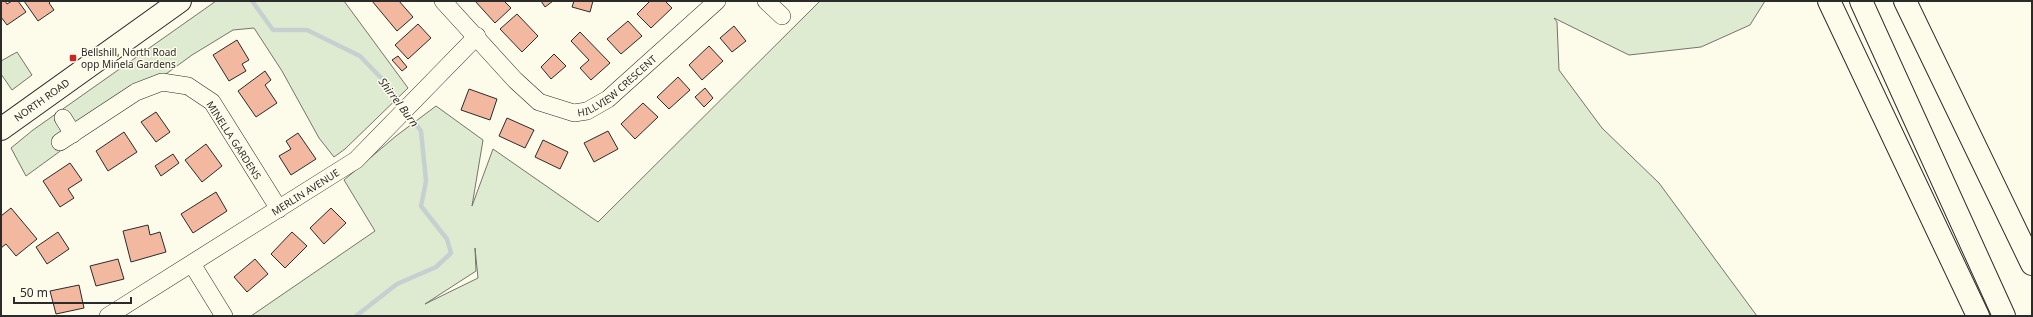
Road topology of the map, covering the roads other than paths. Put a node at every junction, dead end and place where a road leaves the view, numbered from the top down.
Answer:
1 (180, 1) edge
2 (443, 1) edge
3 (717, 1) edge
4 (766, 1) edge
5 (1829, 1) edge
6 (1861, 1) edge
7 (1905, 1) edge
8 (1912, 1) edge
9 (782, 16) dead end
10 (476, 36) junction
11 (1932, 60) junction
12 (63, 118) dead end
13 (1, 129) edge
14 (279, 209) junction
15 (192, 264) junction
16 (2032, 264) edge
17 (108, 316) edge
18 (224, 316) edge
19 (1978, 316) edge
20 (2004, 316) edge

1 - 13 main road, NORTH ROAD
2 - 10 street, HILLVIEW CRESCENT
3 - 10 street, HILLVIEW CRESCENT
4 - 9 street
5 - 19 main road
6 - 20 main road
7 - 11 main road
8 - 11 main road
10 - 14 street, MERLIN AVENUE
11 - 16 main road
12 - 14 street, MINELLA GARDENS
14 - 15 street, MERLIN AVENUE
15 - 17 street, MERLIN AVENUE
15 - 18 street

